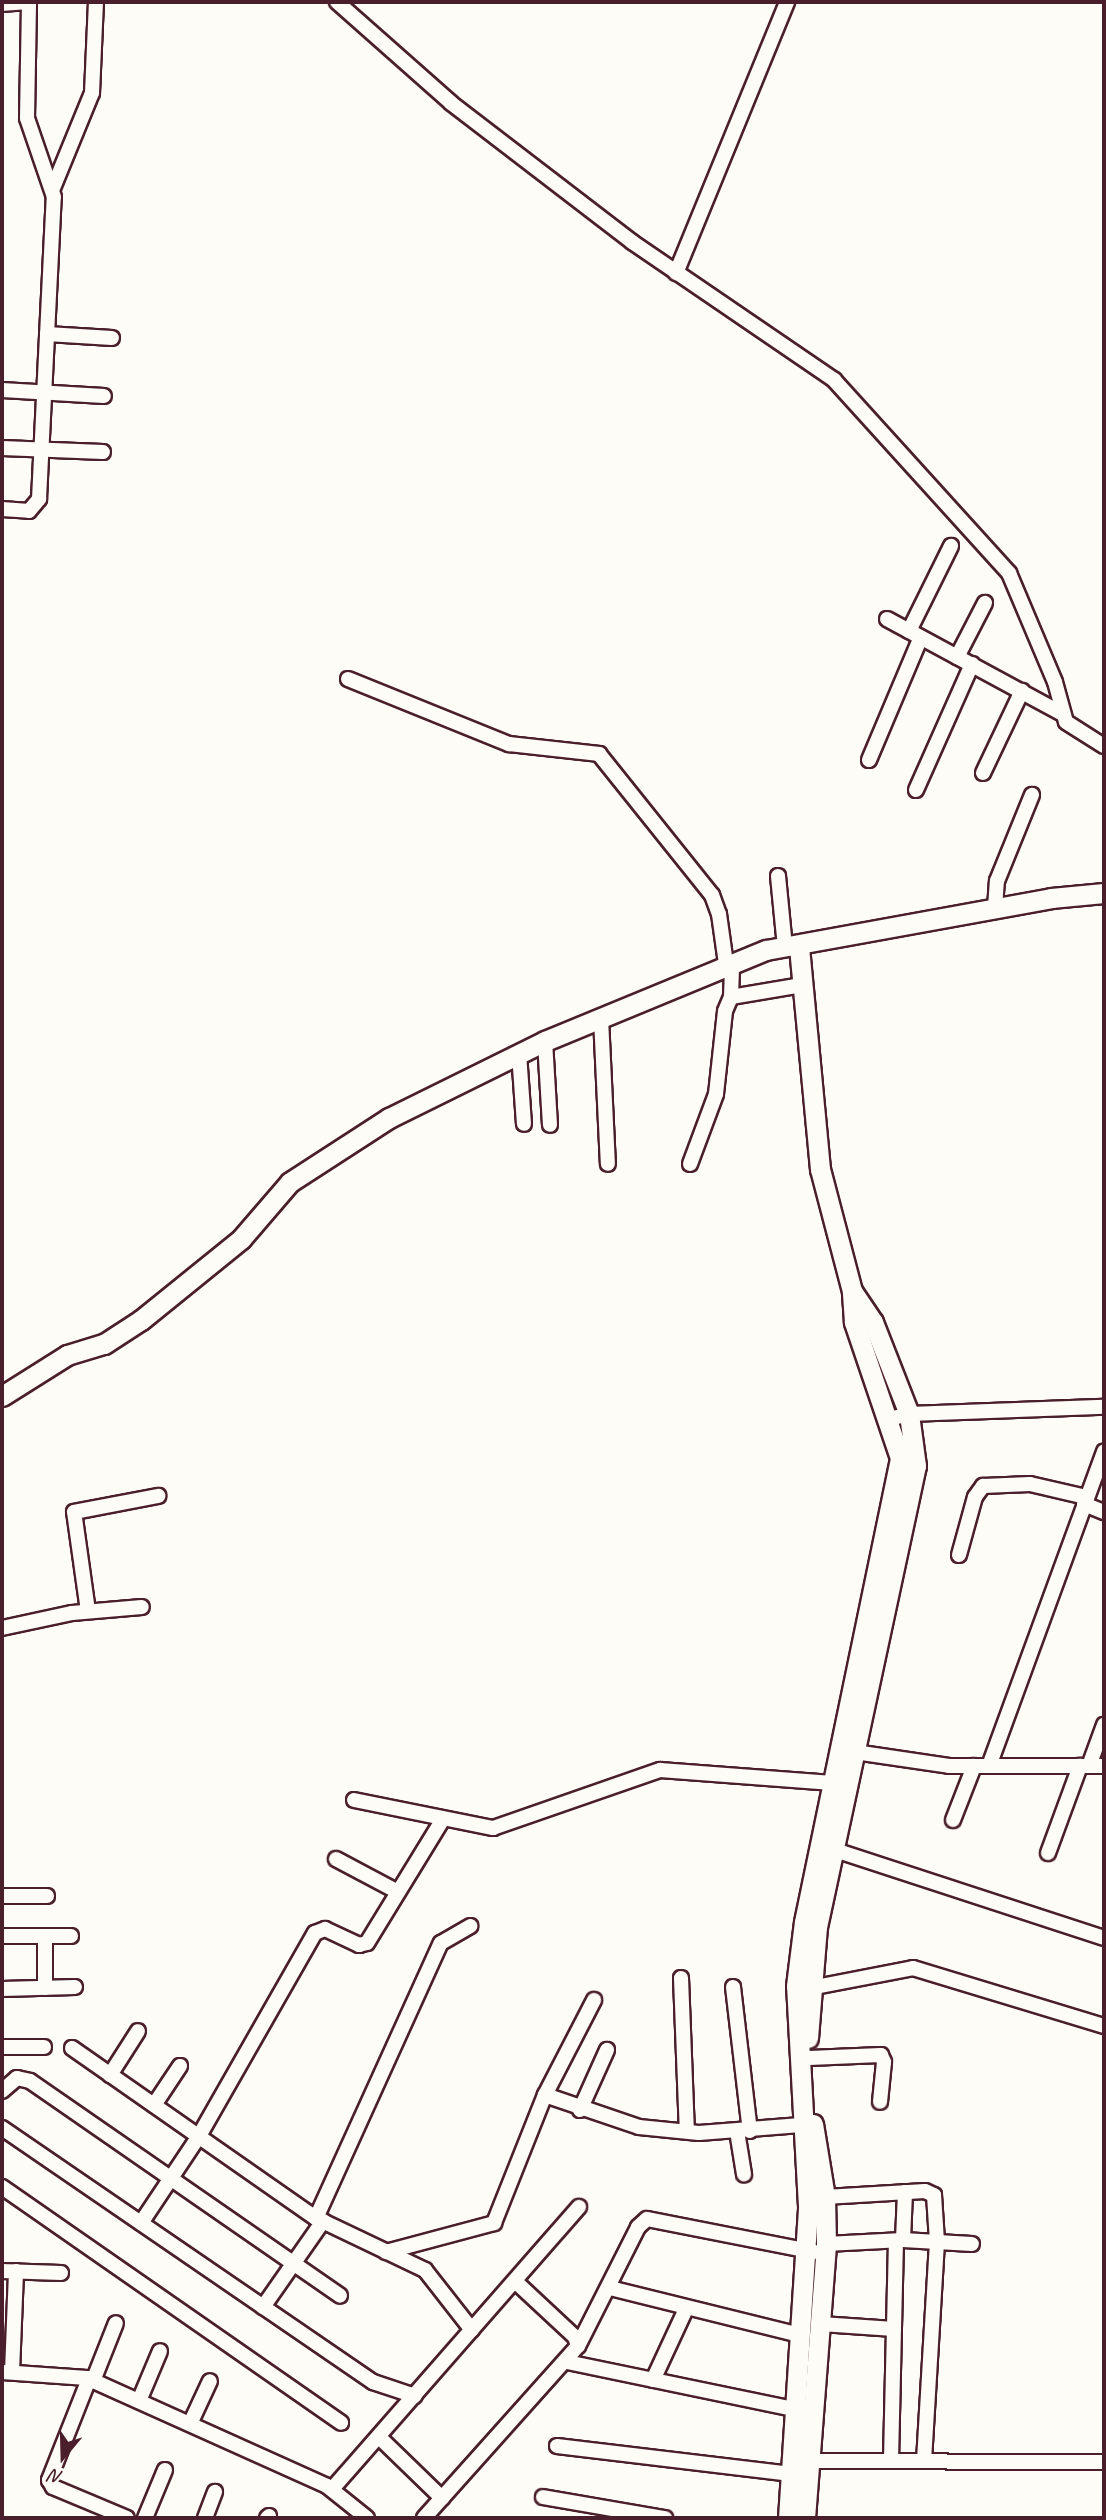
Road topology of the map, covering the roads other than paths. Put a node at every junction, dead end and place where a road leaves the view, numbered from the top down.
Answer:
1 (29, 2) edge
2 (96, 2) edge
3 (337, 2) edge
4 (787, 2) edge
5 (2, 4) edge
6 (53, 188) junction
7 (676, 273) junction
8 (47, 334) junction
9 (111, 338) dead end
10 (2, 390) edge
11 (44, 393) junction
12 (104, 396) dead end
13 (2, 448) edge
14 (42, 449) junction
15 (103, 452) dead end
16 (2, 509) edge
17 (951, 546) dead end
18 (985, 603) dead end
19 (887, 619) dead end
20 (914, 635) junction
21 (957, 657) junction
22 (972, 664) junction
23 (348, 679) dead end
24 (1022, 691) junction
25 (1063, 714) junction
26 (1104, 746) edge
27 (869, 760) dead end
28 (983, 773) dead end
29 (916, 790) dead end
30 (1032, 795) dead end
31 (778, 876) dead end
32 (1104, 893) edge
33 (995, 908) junction
34 (792, 947) junction
35 (729, 963) junction
36 (802, 985) junction
37 (731, 997) junction
38 (601, 1018) junction
39 (545, 1041) junction
40 (519, 1054) junction
41 (524, 1124) dead end
42 (550, 1125) dead end
43 (608, 1164) dead end
44 (690, 1164) dead end
45 (852, 1291) junction
46 (2, 1396) edge
47 (1104, 1407) edge
48 (909, 1414) junction
49 (889, 1419) junction
50 (1104, 1451) edge
51 (158, 1496) dead end
52 (1085, 1501) junction
53 (1104, 1512) edge
54 (959, 1555) dead end
55 (142, 1607) dead end
56 (88, 1611) junction
57 (2, 1628) edge
58 (1104, 1725) edge
59 (848, 1751) junction
60 (974, 1766) junction
61 (989, 1766) junction
62 (1085, 1766) junction
63 (1104, 1766) edge
64 (833, 1783) junction
65 (355, 1800) dead end
66 (443, 1819) junction
67 (953, 1820) dead end
68 (835, 1850) junction
69 (1048, 1853) dead end
70 (336, 1859) dead end
71 (398, 1892) junction
72 (2, 1896) edge
73 (47, 1896) dead end
74 (470, 1926) dead end
75 (2, 1936) edge
76 (44, 1936) junction
77 (71, 1936) dead end
78 (1104, 1938) edge
79 (681, 1978) dead end
80 (75, 1987) dead end
81 (733, 1987) dead end
82 (44, 1988) junction
83 (2, 1989) edge
84 (804, 1989) junction
85 (594, 2000) dead end
86 (1104, 2026) edge
87 (138, 2031) dead end
88 (2, 2047) edge
89 (44, 2047) dead end
90 (72, 2048) dead end
91 (607, 2050) dead end
92 (809, 2058) junction
93 (180, 2066) dead end
94 (110, 2075) junction
95 (2, 2091) edge
96 (545, 2095) junction
97 (880, 2102) dead end
98 (154, 2105) junction
99 (580, 2110) junction
100 (804, 2117) junction
101 (2, 2128) edge
102 (743, 2131) junction
103 (687, 2132) junction
104 (199, 2136) junction
105 (744, 2174) dead end
106 (170, 2179) junction
107 (2, 2187) edge
108 (905, 2192) junction
109 (825, 2197) junction
110 (579, 2207) dead end
111 (320, 2220) junction
112 (141, 2223) junction
113 (900, 2240) junction
114 (937, 2242) junction
115 (972, 2244) dead end
116 (805, 2249) junction
117 (826, 2249) junction
118 (386, 2252) junction
119 (293, 2265) junction
120 (9, 2271) edge
121 (61, 2273) dead end
122 (515, 2281) junction
123 (610, 2288) junction
124 (340, 2296) dead end
125 (263, 2307) junction
126 (687, 2309) junction
127 (116, 2323) dead end
128 (821, 2323) junction
129 (894, 2329) junction
130 (472, 2330) junction
131 (800, 2335) junction
132 (578, 2346) junction
133 (160, 2351) dead end
134 (567, 2362) junction
135 (7, 2372) edge
136 (91, 2380) junction
137 (653, 2380) junction
138 (210, 2381) dead end
139 (415, 2396) junction
140 (139, 2401) junction
141 (794, 2409) junction
142 (341, 2423) dead end
143 (190, 2424) junction
144 (379, 2437) junction
145 (557, 2446) dead end
146 (891, 2460) junction
147 (924, 2460) junction
148 (1104, 2462) edge
149 (797, 2466) junction
150 (165, 2470) dead end
151 (332, 2489) junction
152 (215, 2492) dead end
153 (543, 2497) dead end
154 (442, 2498) junction
155 (357, 2515) edge
156 (127, 2518) edge
157 (145, 2518) edge
158 (205, 2518) edge
159 (424, 2518) edge
160 (665, 2518) edge
161 (788, 2518) edge
162 (805, 2518) edge

1 - 5 street
1 - 6 street
2 - 6 street
3 - 7 street
4 - 7 street
6 - 8 street
7 - 25 street
8 - 9 street
8 - 11 street
10 - 11 street
11 - 12 street
11 - 14 street
13 - 14 street
14 - 15 street
14 - 16 street
17 - 20 street
18 - 21 street
19 - 20 street
20 - 21 street
20 - 27 street
21 - 22 street
22 - 24 street
22 - 29 street
23 - 35 street
24 - 25 street
24 - 28 street
25 - 26 street
30 - 33 street
31 - 34 street
32 - 33 street
33 - 34 street
34 - 35 street
34 - 36 street
35 - 37 street
35 - 38 street
36 - 37 street
36 - 45 street
37 - 44 street
38 - 39 street
38 - 43 street
39 - 40 street
39 - 42 street
40 - 41 street
40 - 46 street
45 - 48 street
45 - 49 street
47 - 48 street
48 - 49 street
48 - 59 street
49 - 59 street
50 - 52 street
51 - 56 street
52 - 53 street
52 - 54 street
52 - 61 street
55 - 56 street
56 - 57 street
58 - 62 street
59 - 60 street
59 - 64 street
59 - 68 street
60 - 61 street
60 - 67 street
61 - 62 street
62 - 63 street
62 - 69 street
64 - 66 street
64 - 84 street
65 - 66 street
66 - 71 street
68 - 78 street
68 - 84 street
70 - 71 street
71 - 104 street
72 - 73 street
74 - 111 street
75 - 76 street
76 - 77 street
76 - 82 street
79 - 103 street
80 - 82 street
81 - 102 street
82 - 83 street
84 - 86 street
84 - 92 street
84 - 100 street
85 - 96 street
87 - 94 street
88 - 89 street
90 - 94 street
91 - 99 street
92 - 97 street
92 - 100 street
93 - 98 street
94 - 98 street
95 - 106 street
96 - 99 street
96 - 118 street
98 - 104 street
99 - 103 street
100 - 102 street
100 - 109 street
100 - 116 street
101 - 112 street
102 - 103 street
102 - 105 street
104 - 106 street
104 - 111 street
106 - 112 street
106 - 119 street
107 - 142 street
108 - 109 street
108 - 113 street
108 - 114 street
109 - 117 street
110 - 122 street
111 - 118 street
111 - 119 street
112 - 125 street
113 - 114 street
113 - 117 street
113 - 129 street
114 - 115 street
114 - 147 street
116 - 117 street
116 - 123 street
116 - 131 street
117 - 128 street
118 - 130 street
119 - 124 street
119 - 125 street
120 - 121 street
120 - 135 street
122 - 130 street
122 - 132 street
123 - 126 street
123 - 132 street
125 - 139 street
126 - 131 street
126 - 137 street
127 - 136 street
128 - 129 street
128 - 149 street
129 - 146 street
130 - 139 street
131 - 141 street
132 - 134 street
133 - 140 street
134 - 137 street
134 - 154 street
135 - 136 street
136 - 140 street
136 - 156 street
137 - 141 street
138 - 143 street
139 - 144 street
140 - 143 street
141 - 149 street
143 - 151 street
144 - 151 street
144 - 154 street
145 - 149 street
146 - 147 street
146 - 149 street
147 - 148 street
149 - 161 street
149 - 162 street
150 - 157 street
151 - 155 street
152 - 158 street
153 - 160 street
154 - 159 street

